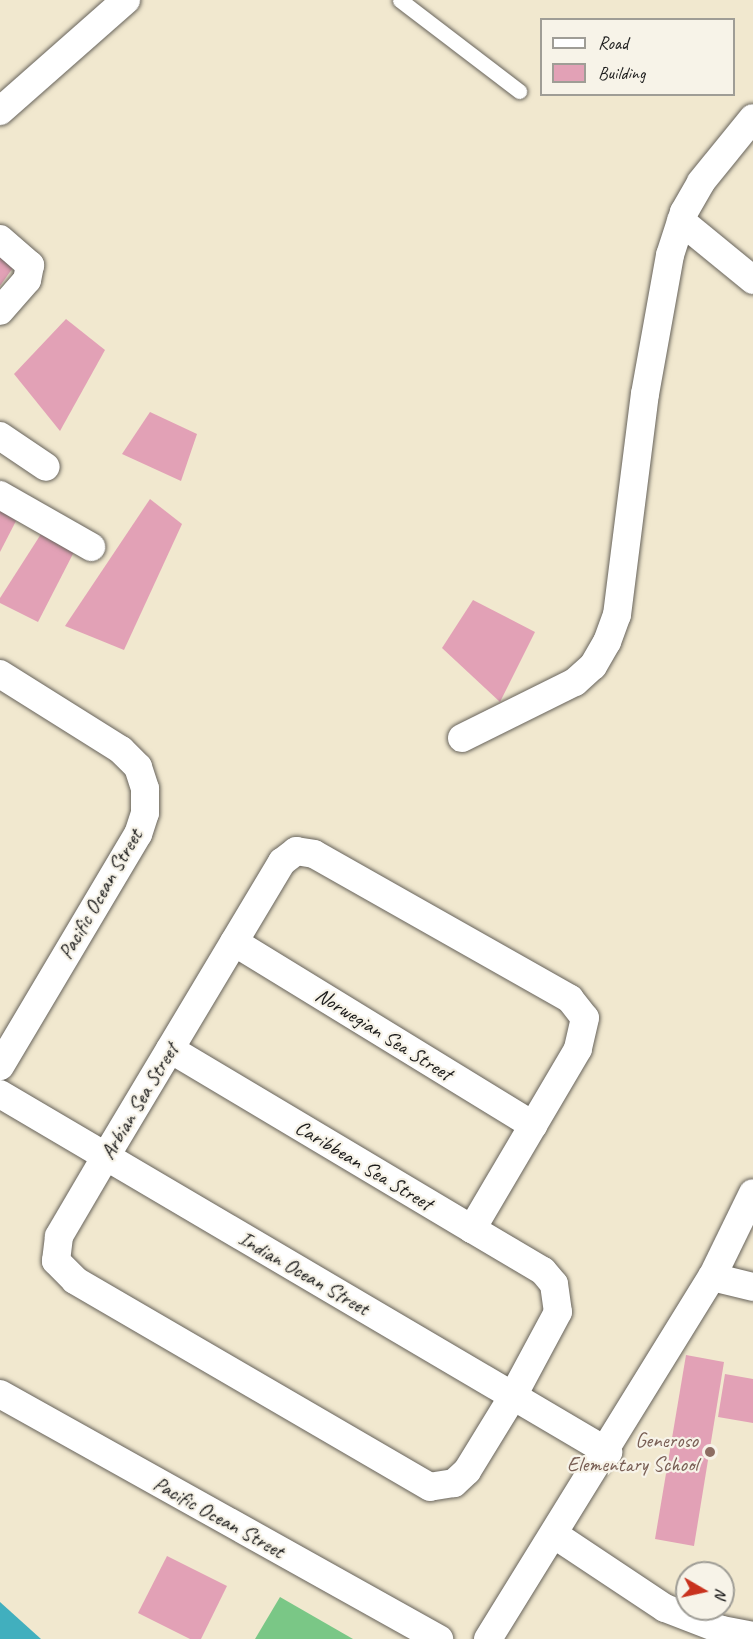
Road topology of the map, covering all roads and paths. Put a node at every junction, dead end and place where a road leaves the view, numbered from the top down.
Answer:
1 (126, 0) edge
2 (400, 0) edge
3 (519, 91) dead end
4 (0, 111) edge
5 (753, 118) edge
6 (681, 221) junction
7 (0, 239) edge
8 (753, 280) edge
9 (0, 311) edge
10 (0, 436) edge
11 (46, 467) dead end
12 (0, 495) edge
13 (91, 547) dead end
14 (0, 674) edge
15 (462, 738) dead end
16 (234, 942) junction
17 (170, 1049) junction
18 (0, 1066) edge
19 (0, 1094) edge
20 (533, 1125) junction
21 (106, 1156) junction
22 (753, 1193) edge
23 (472, 1229) junction
24 (712, 1277) junction
25 (554, 1284) joint
26 (753, 1287) edge
27 (0, 1394) edge
28 (513, 1396) junction
29 (608, 1452) junction
30 (555, 1534) junction
31 (753, 1636) edge
32 (439, 1639) edge
33 (488, 1639) edge

1 - 4 street
2 - 3 lane
5 - 6 street
6 - 8 street
6 - 15 street
7 - 9 street
10 - 11 street
12 - 13 street
14 - 18 street, Pacific Ocean Street
16 - 17 street, Arbian Sea Street
16 - 20 street, Norwegian Sea Street
16 - 20 street, Arbian Sea Street
17 - 21 street, Arbian Sea Street
17 - 23 street, Caribbean Sea Street
19 - 21 street, Indian Ocean Street
20 - 23 street, Arbian Sea Street
21 - 28 street, Indian Ocean Street
21 - 28 street, Arbian Sea Street
22 - 24 street
23 - 25 street, Caribbean Sea Street
24 - 26 street
24 - 29 street
25 - 28 street, Arbian Sea Street
27 - 32 street, Pacific Ocean Street
28 - 29 street, Indian Ocean Street
29 - 30 street
30 - 31 street
30 - 33 street

